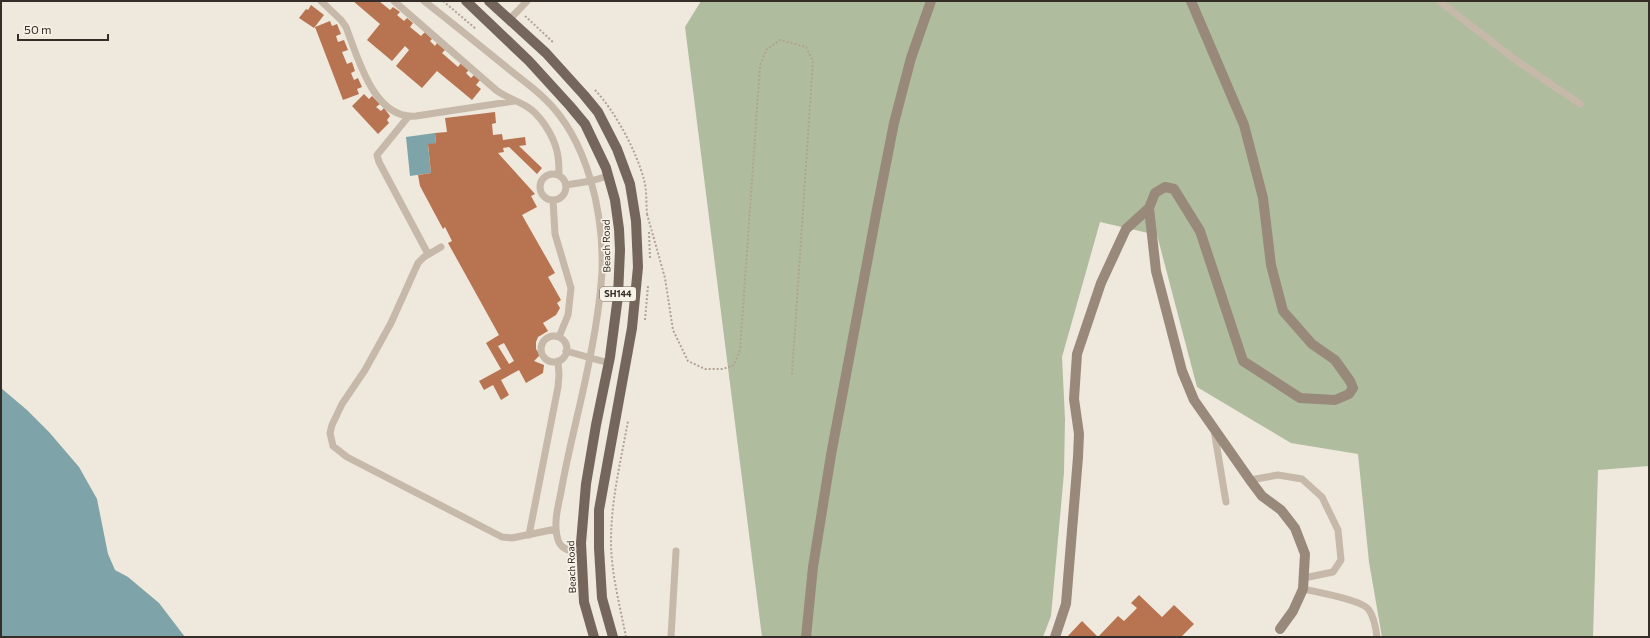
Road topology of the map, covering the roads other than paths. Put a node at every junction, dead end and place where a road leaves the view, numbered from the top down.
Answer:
1 (321, 1) edge
2 (394, 1) edge
3 (424, 1) edge
4 (466, 1) edge
5 (489, 1) edge
6 (527, 1) edge
7 (931, 1) edge
8 (1191, 1) edge
9 (1439, 1) edge
10 (510, 19) junction
11 (515, 101) junction
12 (1580, 104) dead end
13 (408, 116) junction
14 (559, 175) junction
15 (608, 176) junction
16 (591, 181) junction
17 (566, 185) junction
18 (553, 200) junction
19 (1149, 208) junction
20 (440, 247) dead end
21 (428, 254) junction
22 (559, 337) junction
23 (566, 351) junction
24 (590, 358) junction
25 (558, 361) junction
26 (609, 363) junction
27 (601, 402) junction
28 (619, 407) junction
29 (1214, 430) junction
30 (1250, 480) junction
31 (1226, 502) dead end
32 (556, 529) junction
33 (529, 535) junction
34 (676, 551) dead end
35 (582, 554) junction
36 (1304, 584) junction
37 (1280, 629) dead end
38 (594, 637) edge
39 (613, 637) edge
40 (671, 637) edge
41 (806, 637) edge
42 (1055, 637) edge
43 (1377, 637) edge

1 - 13 lane
2 - 11 lane
3 - 16 lane
4 - 15 main road, Beach Road / SH144
5 - 10 main road, SH144
6 - 10 lane
7 - 41 street
8 - 19 street
9 - 12 lane
10 - 28 main road, SH144
11 - 13 lane
11 - 14 lane
13 - 21 lane
14 - 17 lane
14 - 18 lane
15 - 16 lane
15 - 26 main road, Beach Road / SH144
16 - 17 lane
16 - 24 lane
17 - 18 lane
18 - 22 lane
19 - 29 street
19 - 42 street
20 - 21 lane
21 - 33 lane
22 - 23 lane
22 - 25 lane
23 - 24 lane
23 - 25 lane
24 - 26 lane
24 - 32 lane
25 - 33 lane
26 - 27 main road, Beach Road / SH144
27 - 28 main road
27 - 35 main road, Beach Road / SH144
28 - 39 main road, SH144
29 - 30 street
29 - 31 lane
30 - 36 street
30 - 36 lane
32 - 33 lane
32 - 35 lane
34 - 40 lane
35 - 38 main road, Beach Road / SH144
36 - 37 street
36 - 43 lane

